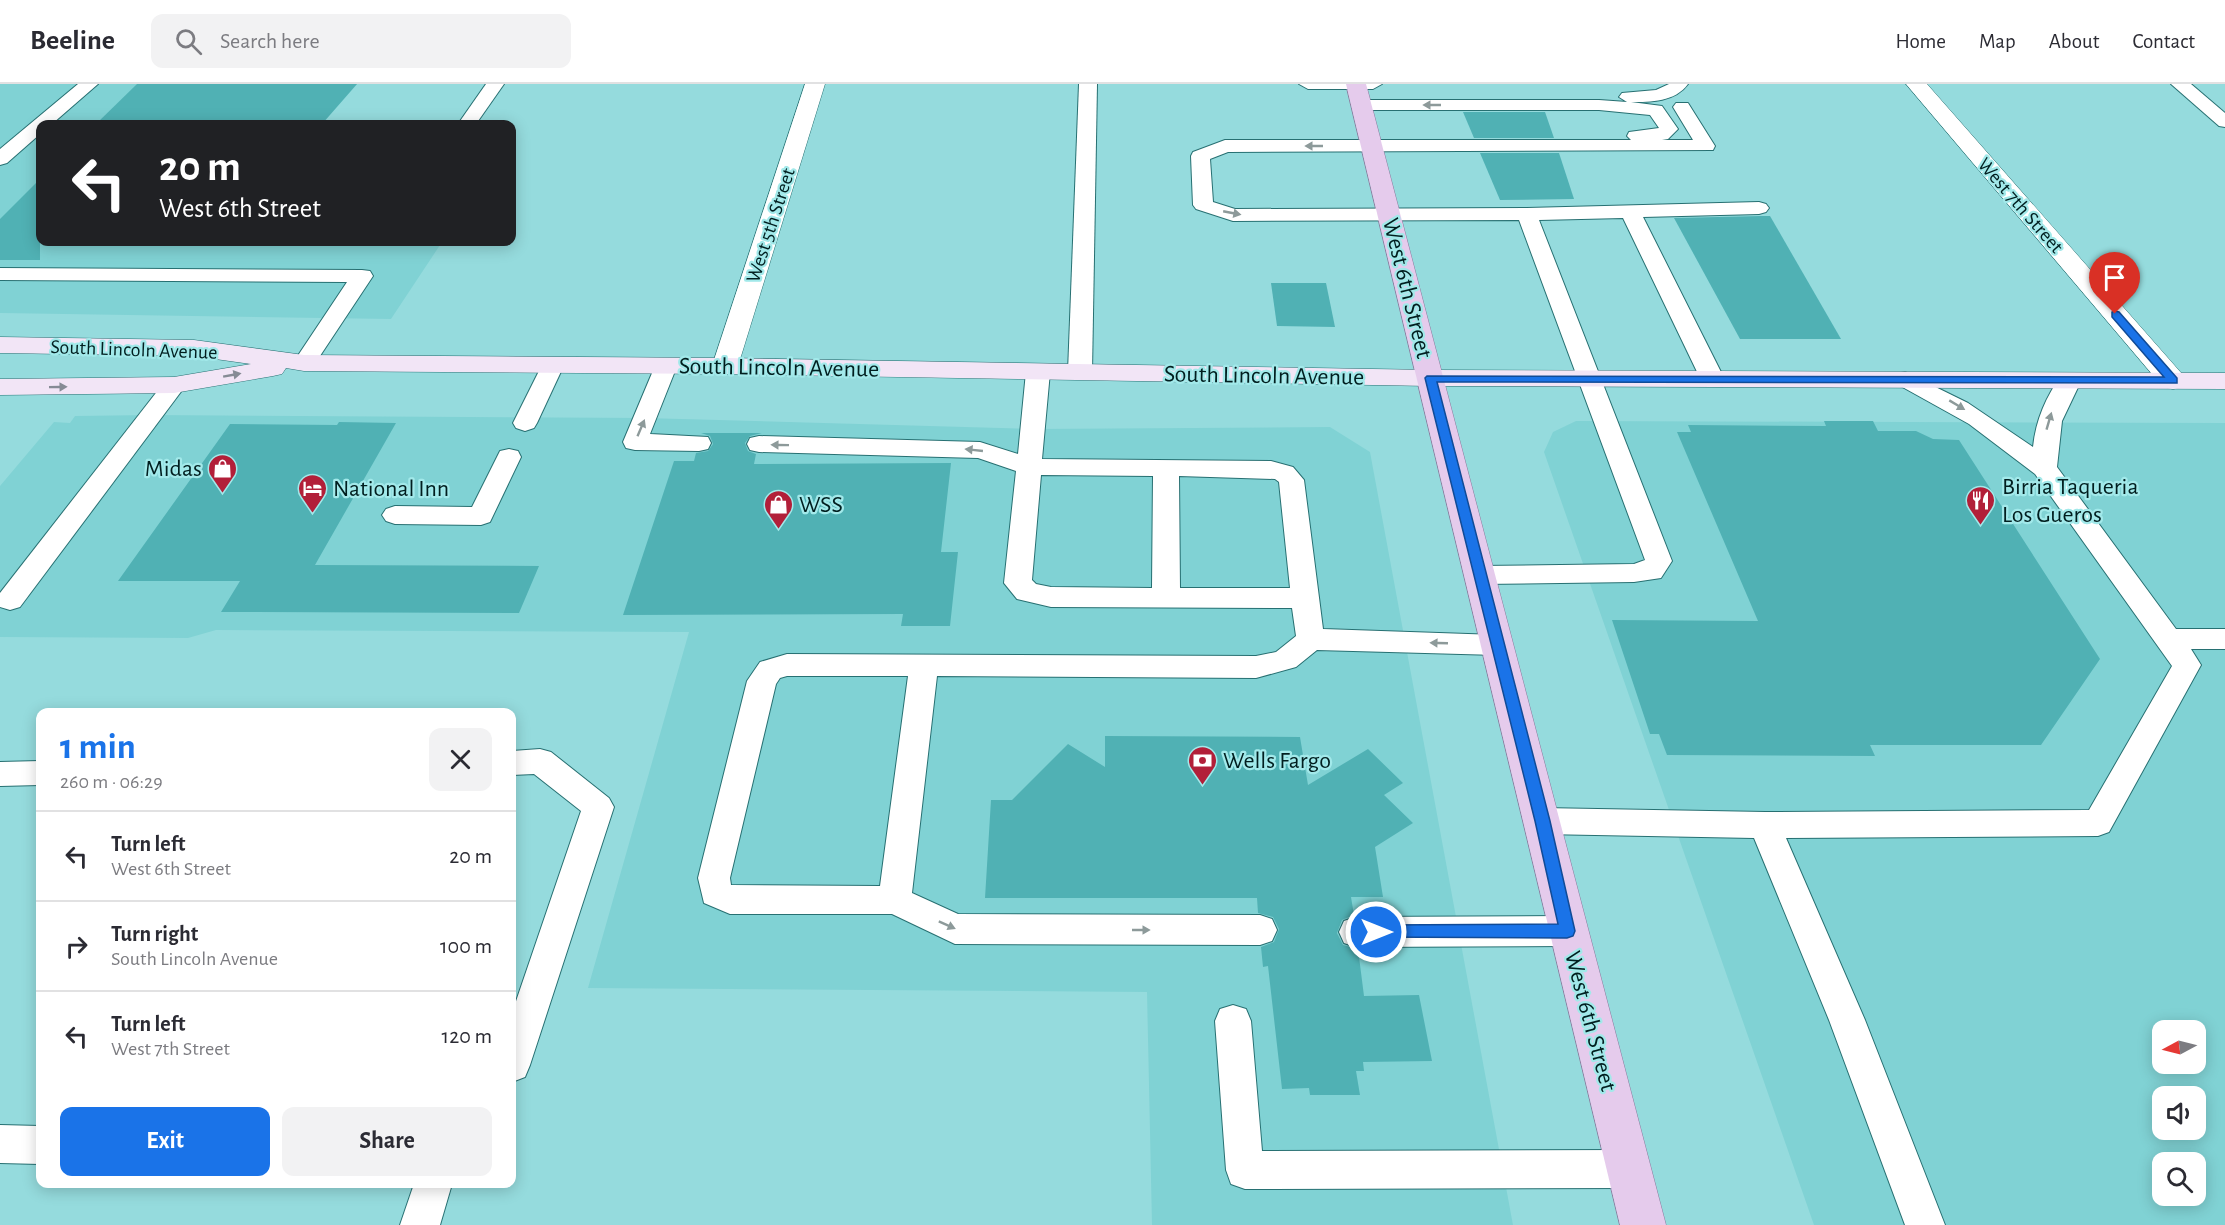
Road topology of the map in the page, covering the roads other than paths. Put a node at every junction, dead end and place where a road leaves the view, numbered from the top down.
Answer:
1 (88, 84) edge
2 (495, 84) edge
3 (815, 84) edge
4 (1088, 84) edge
5 (1308, 84) edge
6 (1356, 84) edge
7 (1373, 84) edge
8 (1679, 84) edge
9 (1916, 84) edge
10 (2180, 84) edge
11 (1435, 87) dead end
12 (1362, 105) junction
13 (1682, 107) dead end
14 (47, 120) edge
15 (470, 120) edge
16 (2225, 122) edge
17 (36, 129) edge
18 (1373, 146) junction
19 (1545, 146) junction
20 (0, 159) edge
21 (1760, 208) dead end
22 (1629, 210) junction
23 (1527, 214) junction
24 (1390, 215) junction
25 (0, 274) edge
26 (0, 345) edge
27 (304, 363) junction
28 (553, 365) junction
29 (666, 366) junction
30 (724, 366) junction
31 (1038, 372) junction
32 (1080, 372) junction
33 (1431, 378) junction
34 (1587, 378) junction
35 (1712, 378) junction
36 (1905, 379) junction
37 (2070, 379) junction
38 (2173, 381) junction
39 (2225, 381) edge
40 (174, 385) junction
41 (0, 387) edge
42 (525, 423) dead end
43 (699, 443) dead end
44 (759, 444) dead end
45 (509, 457) dead end
46 (1030, 467) junction
47 (1166, 468) junction
48 (2044, 468) junction
49 (395, 515) dead end
50 (1480, 575) junction
51 (1166, 597) junction
52 (1305, 598) junction
53 (10, 600) dead end
54 (1310, 639) junction
55 (2168, 639) junction
56 (2225, 639) edge
57 (1497, 645) junction
58 (924, 666) junction
59 (516, 763) edge
60 (36, 773) edge
61 (0, 774) edge
62 (1542, 821) junction
63 (1765, 825) junction
64 (895, 900) junction
65 (1260, 930) dead end
66 (1567, 931) junction
67 (1356, 932) dead end
68 (1233, 1021) dead end
69 (516, 1053) edge
70 (0, 1144) edge
71 (36, 1145) edge
72 (1629, 1169) junction
73 (432, 1188) edge
74 (420, 1225) edge
75 (1643, 1225) edge
76 (1925, 1225) edge

1 - 14 lane
2 - 15 lane
3 - 30 street, West 5th Street
4 - 32 lane
5 - 6 lane
6 - 7 lane
6 - 12 main road, West 6th Street
8 - 11 lane
9 - 38 street, West 7th Street
10 - 16 lane
12 - 18 main road, West 6th Street
19 -> 12 lane
13 - 19 lane
17 - 20 lane
18 - 19 lane
18 - 24 main road, West 6th Street
18 -> 24 lane
21 - 22 lane
22 - 23 lane
22 - 35 lane
23 - 24 lane
23 - 34 lane
24 - 33 main road, West 6th Street
25 - 27 lane
26 - 27 main road, South Lincoln Avenue
27 - 28 main road, South Lincoln Avenue
40 -> 27 main road, South Lincoln Avenue
28 - 29 main road, South Lincoln Avenue
28 - 42 lane
29 - 30 main road, South Lincoln Avenue
43 -> 29 lane
30 - 31 main road, South Lincoln Avenue
31 - 32 main road, South Lincoln Avenue
31 - 46 lane
32 - 33 main road, South Lincoln Avenue
33 - 34 main road, South Lincoln Avenue
33 - 50 main road, West 6th Street
34 - 35 main road, South Lincoln Avenue
34 - 50 lane
35 - 36 main road, South Lincoln Avenue
36 - 37 main road, South Lincoln Avenue
36 -> 48 lane
37 - 38 main road, South Lincoln Avenue
48 -> 37 lane
38 - 39 main road, South Lincoln Avenue
41 -> 40 main road, South Lincoln Avenue
40 - 53 lane
46 -> 44 lane
45 - 49 lane
46 - 47 lane
46 - 51 lane
47 - 51 lane
47 - 52 lane
48 - 55 lane
50 - 57 main road, West 6th Street
51 - 52 lane
52 - 54 lane
57 -> 54 lane
54 - 58 lane
55 - 56 lane
55 - 63 lane
57 - 62 main road, West 6th Street
58 - 64 lane
58 - 64 lane
59 - 69 lane
60 - 61 lane
62 - 63 lane
62 - 66 main road, West 6th Street
63 - 76 lane
64 -> 65 lane
66 - 67 lane
66 - 72 main road, West 6th Street
68 - 72 lane
70 - 71 lane
72 - 75 main road, West 6th Street
73 - 74 lane

